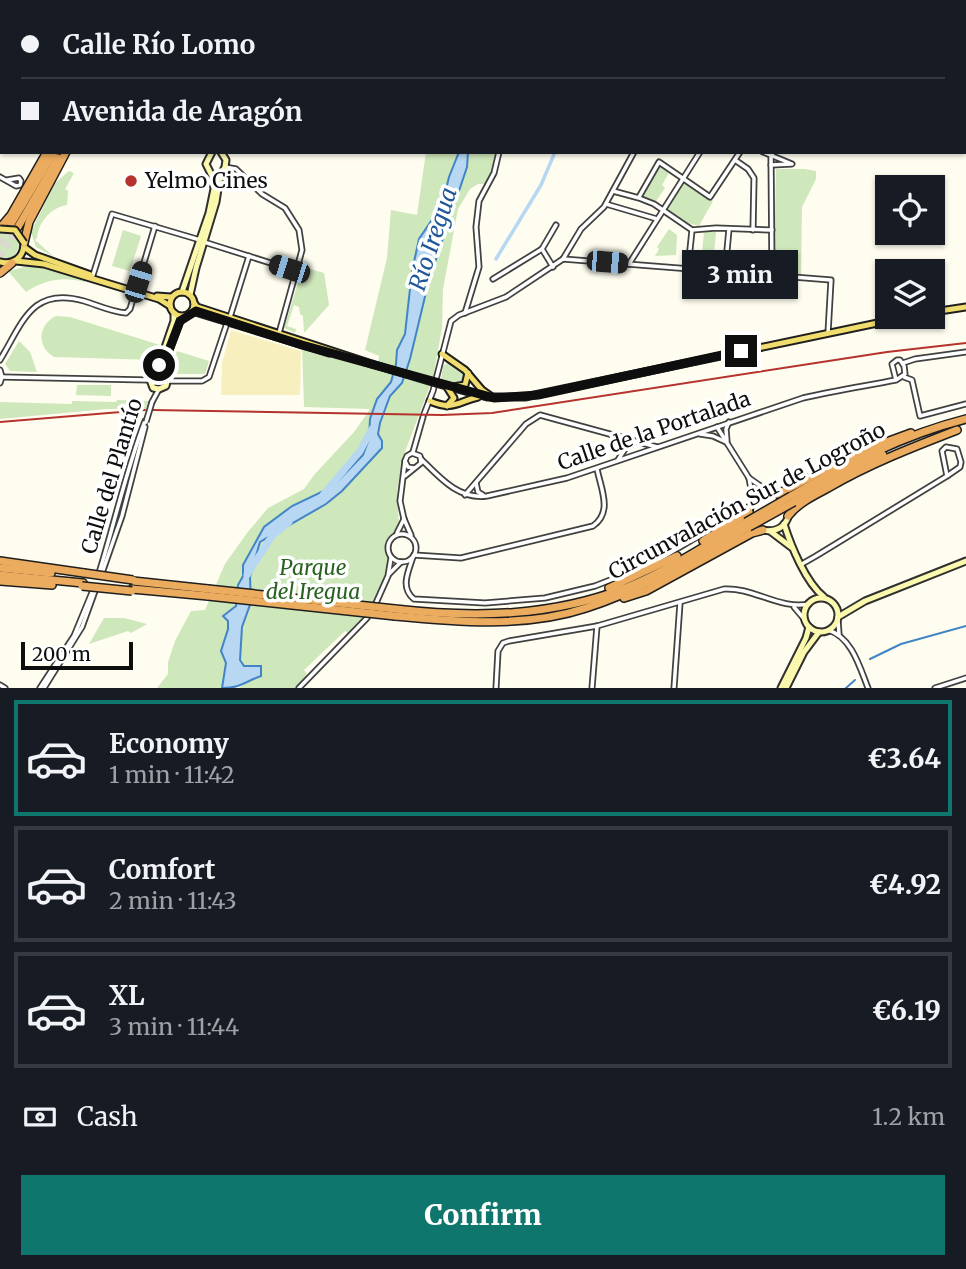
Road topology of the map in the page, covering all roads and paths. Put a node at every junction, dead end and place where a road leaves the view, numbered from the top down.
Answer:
1 (46, 154) edge
2 (53, 154) edge
3 (63, 154) edge
4 (63, 154) edge
5 (211, 154) edge
6 (221, 154) edge
7 (499, 154) edge
8 (633, 154) edge
9 (699, 154) edge
10 (738, 154) edge
11 (772, 154) edge
12 (734, 160) junction
13 (771, 165) junction
14 (224, 169) junction
15 (209, 170) junction
16 (0, 177) edge
17 (684, 177) junction
18 (7, 180) dead end
19 (613, 191) junction
20 (639, 198) junction
21 (606, 204) junction
22 (663, 210) junction
23 (657, 219) junction
24 (208, 223) junction
25 (556, 225) dead end
26 (155, 226) junction
27 (729, 228) junction
28 (0, 229) edge
29 (692, 230) junction
30 (753, 230) junction
31 (772, 230) junction
32 (202, 241) junction
33 (24, 245) junction
34 (542, 249) junction
35 (249, 256) junction
36 (563, 259) junction
37 (0, 262) edge
38 (14, 262) junction
39 (629, 264) junction
40 (552, 267) junction
41 (688, 269) junction
42 (296, 271) junction
43 (725, 272) junction
44 (0, 273) edge
45 (772, 274) junction
46 (93, 275) junction
47 (493, 279) dead end
48 (135, 290) junction
49 (182, 292) junction
50 (190, 295) junction
51 (172, 298) junction
52 (194, 303) junction
53 (170, 306) junction
54 (966, 307) edge
55 (945, 310) edge
56 (174, 313) junction
57 (190, 313) junction
58 (465, 313) junction
59 (229, 319) junction
60 (875, 323) edge
61 (279, 333) junction
62 (828, 333) junction
63 (966, 352) edge
64 (442, 354) junction
65 (0, 360) edge
66 (903, 363) junction
67 (372, 365) junction
68 (0, 370) edge
69 (155, 370) junction
70 (164, 371) junction
71 (468, 373) junction
72 (2, 377) junction
73 (904, 377) junction
74 (148, 380) junction
75 (896, 380) junction
76 (168, 381) junction
77 (0, 383) edge
78 (448, 387) junction
79 (156, 388) junction
80 (481, 396) junction
81 (494, 398) junction
82 (429, 401) junction
83 (966, 404) edge
84 (447, 406) junction
85 (966, 419) edge
86 (729, 422) junction
87 (718, 427) junction
88 (932, 428) junction
89 (966, 428) edge
90 (957, 430) junction
91 (696, 434) junction
92 (620, 437) junction
93 (728, 443) junction
94 (659, 447) junction
95 (413, 453) junction
96 (421, 459) junction
97 (405, 461) junction
98 (618, 461) junction
99 (415, 468) junction
100 (430, 468) junction
101 (597, 469) junction
102 (404, 476) junction
103 (947, 476) junction
104 (749, 478) junction
105 (476, 483) junction
106 (769, 492) junction
107 (465, 495) junction
108 (780, 495) joint
109 (487, 496) junction
110 (789, 509) junction
111 (404, 519) junction
112 (754, 519) junction
113 (396, 535) junction
114 (411, 537) junction
115 (416, 545) junction
116 (791, 547) junction
117 (429, 554) junction
118 (413, 556) junction
119 (0, 558) edge
120 (391, 558) junction
121 (966, 561) edge
122 (401, 562) junction
123 (802, 564) junction
124 (0, 568) edge
125 (100, 573) dead end
126 (0, 575) edge
127 (388, 576) junction
128 (83, 580) junction
129 (810, 580) junction
130 (0, 582) edge
131 (133, 584) junction
132 (94, 590) dead end
133 (208, 593) junction
134 (827, 598) junction
135 (680, 602) junction
136 (376, 603) dead end
137 (810, 603) junction
138 (835, 604) junction
139 (857, 605) junction
140 (793, 606) junction
141 (586, 608) junction
142 (395, 613) junction
143 (368, 618) dead end
144 (838, 619) junction
145 (806, 620) junction
146 (597, 626) junction
147 (809, 627) junction
148 (828, 630) junction
149 (819, 632) junction
150 (839, 634) junction
151 (966, 678) edge
152 (304, 682) junction
153 (0, 685) edge
154 (5, 688) edge
155 (42, 688) edge
156 (299, 688) edge
157 (305, 688) edge
158 (496, 688) edge
159 (593, 688) edge
160 (674, 688) edge
161 (784, 688) edge
162 (868, 688) edge
163 (935, 688) edge

1 - 28 highway
2 - 3 highway
4 - 33 highway
5 - 15 main road
6 - 14 main road
7 - 58 street
8 - 19 street
9 - 17 street
10 - 12 street
11 - 13 street
11 - 13 street
12 - 17 street
12 - 30 street
13 - 31 street
14 - 15 main road
14 - 24 main road
14 - 42 street
15 - 24 main road
16 - 18 street
17 - 20 street
17 - 22 street
19 - 20 street
19 - 21 street
20 - 22 street
21 - 23 street
21 - 36 street
22 - 23 street
22 - 29 street
23 - 39 street
24 - 32 main road
25 - 34 street
26 - 32 street
26 - 46 street
26 - 48 street
27 - 29 street
27 - 30 street
27 - 43 street
28 - 33 main road, bridge
29 - 41 street
30 - 31 street
31 - 45 street
32 - 35 street
32 - 49 main road
32 - 50 main road
33 - 38 main road
33 - 46 main road
34 - 40 street
34 - 47 street
35 - 42 street
35 - 59 street
36 - 39 street
36 - 40 street
37 - 38 main road
38 - 44 highway
38 - 48 main road
39 - 41 street
40 - 58 street
41 - 43 street
42 - 61 street
43 - 45 street
45 - 62 street
46 - 48 main road
48 - 51 main road
48 - 53 main road
48 - 65 street
49 - 50 main road
49 - 51 main road
50 - 52 main road
51 - 53 main road
52 - 57 main road
52 - 59 main road
53 - 56 main road
54 - 55 main road
56 - 57 main road
56 - 69 main road
57 - 59 main road
57 - 70 main road
58 - 64 street
59 - 61 main road
59 - 67 main road
59 - 76 street
60 - 62 main road
61 - 67 main road
62 - 81 main road
63 - 66 street
64 - 71 main road
64 - 82 street
66 - 73 street
66 - 75 street
67 - 78 main road, bridge
68 - 72 street
69 - 70 main road
69 - 74 main road
70 - 76 main road
71 - 78 main road
71 - 81 main road
72 - 74 street
72 - 77 street
73 - 75 street, Calle de la Portalada
73 - 83 street
74 - 79 main road
75 - 86 street, Calle de la Portalada
76 - 79 main road
78 - 80 main road
78 - 84 main road
79 - 125 street, Calle del Plantío, bridge
80 - 81 main road
80 - 84 main road
82 - 84 main road
82 - 95 street
85 - 88 highway, Circunvalación Sur de Logroño
86 - 87 street, Calle de la Portalada
86 - 93 street
87 - 91 street, Calle de la Portalada
87 - 93 street
88 - 108 highway
88 - 110 highway, Circunvalación Sur de Logroño
89 - 90 highway, Circunvalación Sur de Logroño
90 - 110 highway
90 - 110 highway, Circunvalación Sur de Logroño
91 - 93 street
91 - 94 street, Calle de la Portalada
92 - 94 street
92 - 98 street
92 - 105 street
93 - 104 street
94 - 98 street, Calle de la Portalada
95 - 96 street
95 - 97 street
96 - 99 street
96 - 100 street
97 - 99 street
97 - 102 street
98 - 101 street, Calle de la Portalada
99 - 100 street
99 - 102 street
100 - 107 street
101 - 109 street, Calle de la Portalada
101 - 117 street
102 - 111 street
103 - 103 street
103 - 123 street
104 - 106 street
104 - 112 street
105 - 107 street
105 - 109 street
106 - 108 main road
106 - 112 main road
107 - 109 street, Calle de la Portalada
110 - 112 highway, Circunvalación Sur de Logroño, bridge
110 - 112 main road
110 - 116 main road
111 - 113 street
111 - 114 street
112 - 116 main road
112 - 118 street
112 - 141 highway, Circunvalación Sur de Logroño
112 - 141 highway
112 - 142 highway, Circunvalación Sur de Logroño
113 - 114 street
113 - 120 street
114 - 115 street
115 - 117 street
115 - 118 street
116 - 123 main road
117 - 118 street
118 - 122 street
119 - 128 highway
120 - 122 street
120 - 127 street
121 - 139 main road
122 - 127 street
123 - 129 main road
124 - 128 highway
126 - 128 highway
127 - 136 street
128 - 130 highway
128 - 131 highway, bridge
128 - 131 highway, bridge
129 - 134 main road
129 - 137 main road
131 - 133 highway, Circunvalación Sur de Logroño
131 - 133 highway, Circunvalación Sur de Logroño
132 - 155 street
133 - 142 highway, Circunvalación Sur de Logroño, bridge
134 - 137 main road
134 - 138 main road
135 - 140 street
135 - 146 street
135 - 160 street
137 - 140 street
137 - 145 main road
138 - 139 main road
138 - 144 main road
139 - 144 main road
140 - 145 street
141 - 142 highway, Circunvalación Sur de Logroño
143 - 152 street
144 - 148 main road
144 - 150 street
145 - 147 main road
146 - 158 street
146 - 159 street
147 - 149 main road
147 - 161 main road
148 - 149 main road
148 - 150 street
149 - 161 main road
150 - 162 street
151 - 163 street
152 - 156 street
152 - 157 street
153 - 154 street

